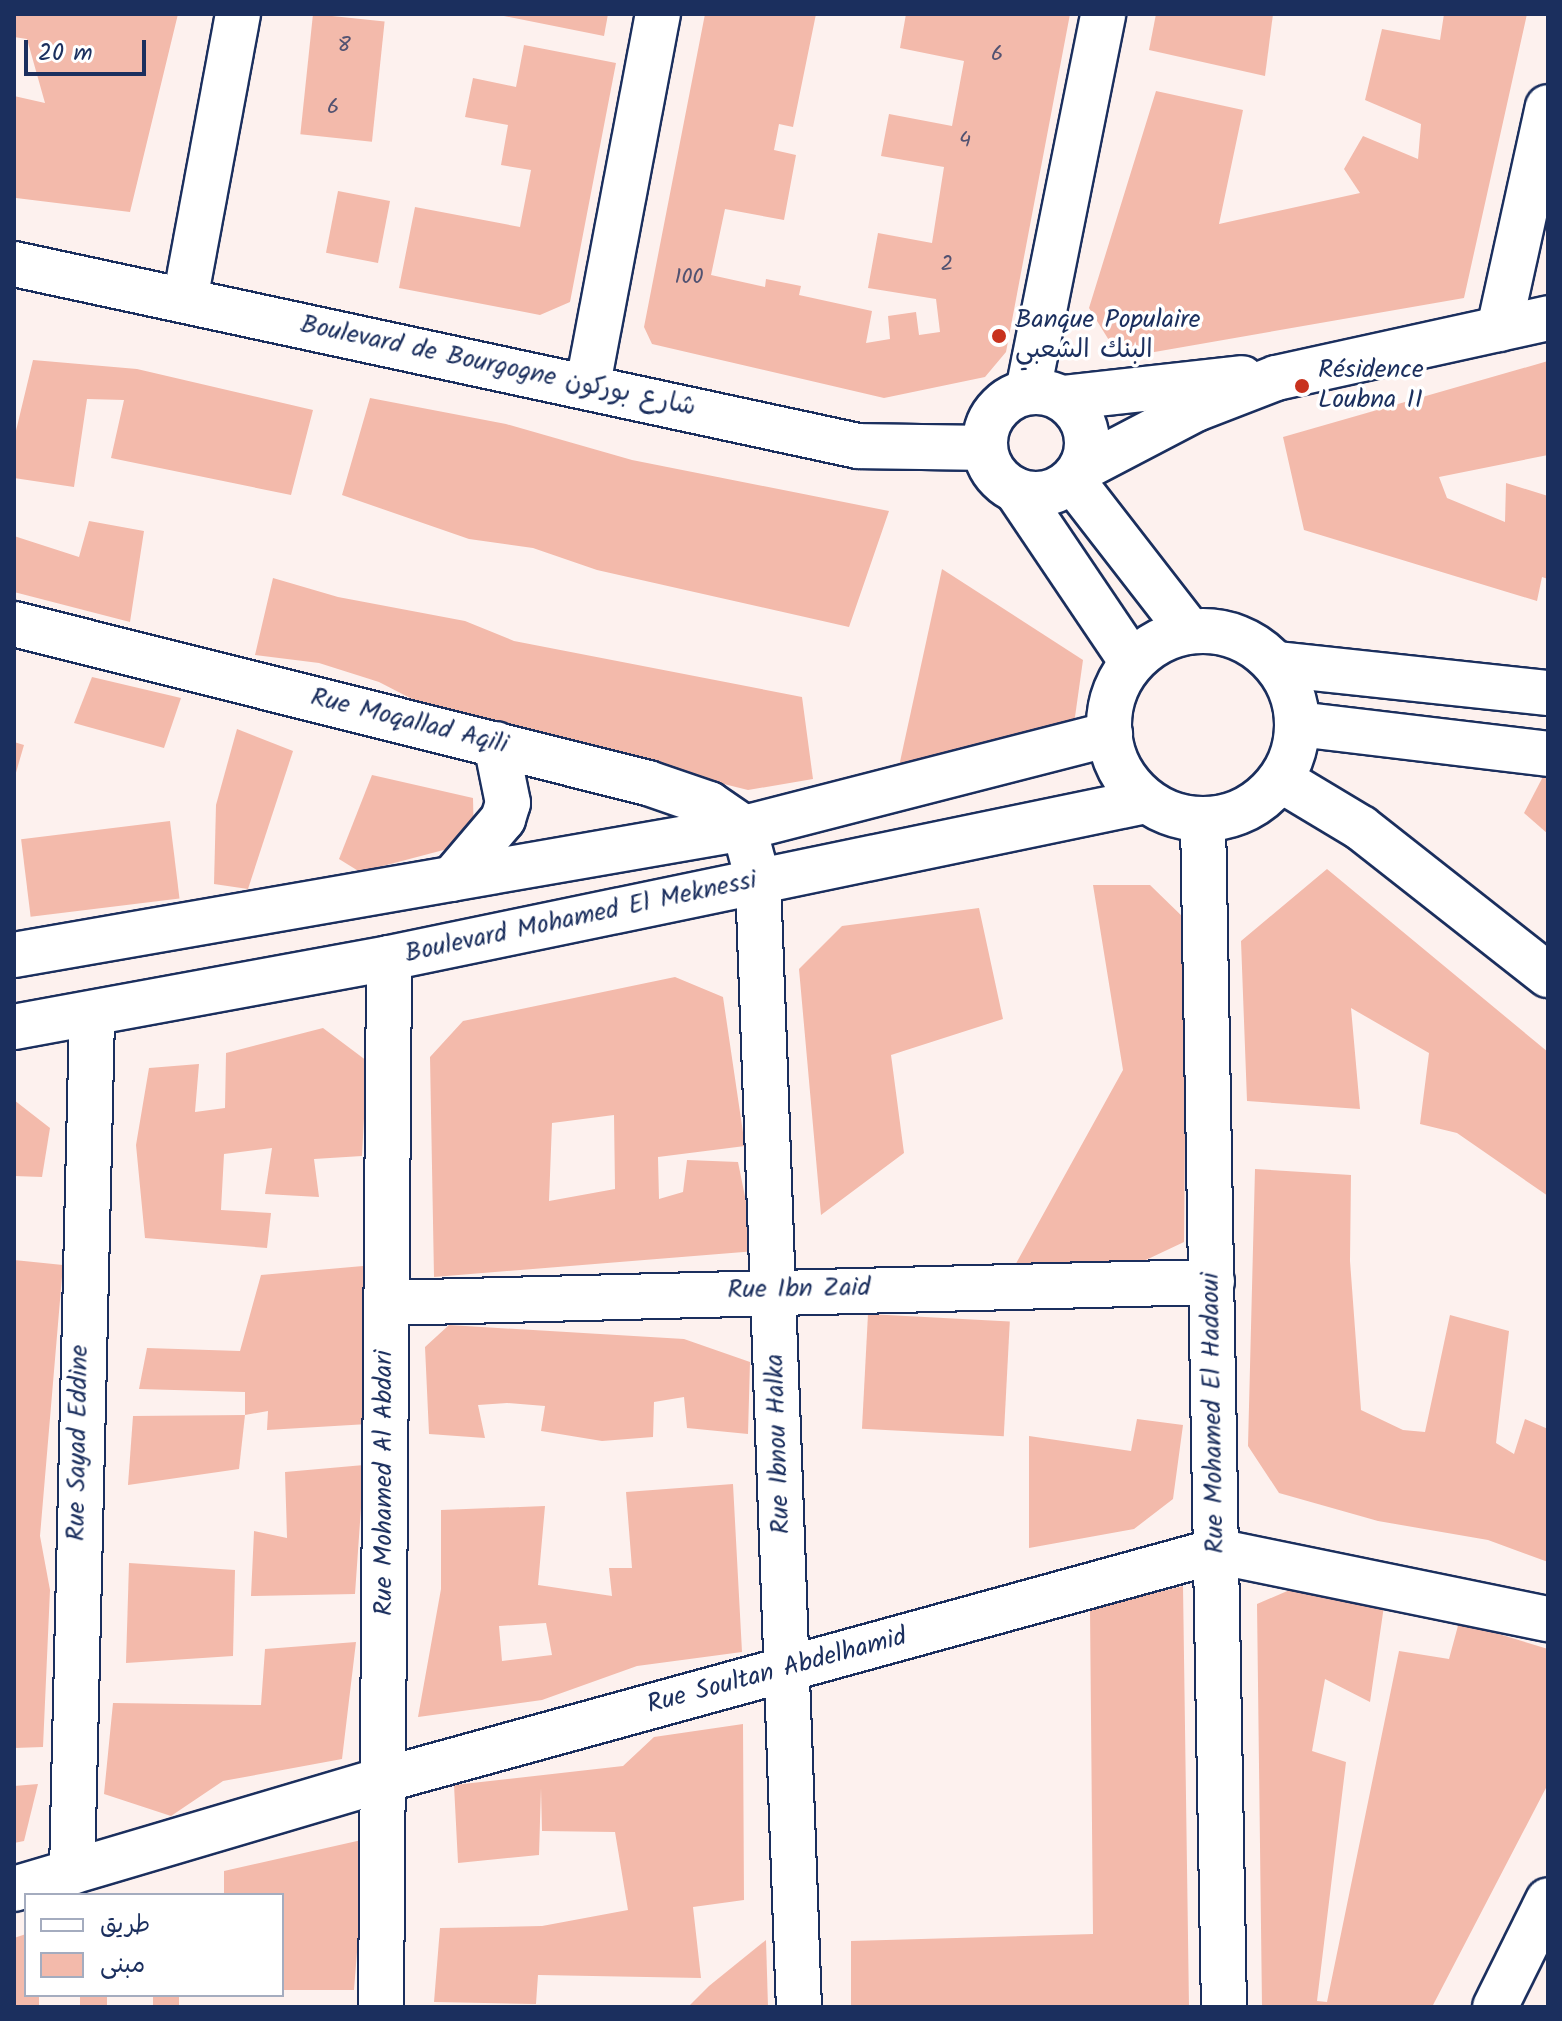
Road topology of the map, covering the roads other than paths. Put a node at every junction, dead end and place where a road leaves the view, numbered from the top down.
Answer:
1 (238, 14) edge
2 (658, 14) edge
3 (1103, 14) edge
4 (1548, 107) edge
5 (14, 265) edge
6 (185, 300) junction
7 (1548, 318) edge
8 (1499, 329) junction
9 (1276, 378) junction
10 (588, 384) junction
11 (1045, 395) junction
12 (985, 448) junction
13 (1076, 474) junction
14 (1016, 490) junction
15 (14, 624) edge
16 (1189, 631) junction
17 (1132, 662) junction
18 (1276, 664) junction
19 (1548, 693) edge
20 (1298, 724) junction
21 (1110, 734) junction
22 (496, 744) junction
23 (1548, 754) edge
24 (1281, 780) junction
25 (1146, 801) junction
26 (1203, 819) junction
27 (744, 828) junction
28 (452, 879) junction
29 (758, 880) junction
30 (14, 955) edge
31 (389, 958) junction
32 (1548, 975) edge
33 (92, 1014) junction
34 (14, 1027) edge
35 (1212, 1282) junction
36 (773, 1290) junction
37 (386, 1303) junction
38 (1216, 1551) junction
39 (1548, 1619) edge
40 (787, 1670) junction
41 (383, 1780) junction
42 (72, 1872) junction
43 (14, 1889) edge
44 (1548, 1900) edge
45 (381, 2007) edge
46 (799, 2007) edge
47 (1224, 2007) edge
48 (1495, 2007) edge

1 - 6 street
2 - 10 street
3 - 11 street
4 - 8 street
5 - 6 street, Boulevard de Bourgogne شارع بوركون
6 - 10 street, Boulevard de Bourgogne شارع بوركون
7 - 8 street
8 - 9 street
9 - 11 street
9 - 13 street
10 - 12 street, Boulevard de Bourgogne شارع بوركون
11 - 12 street
11 - 13 street
12 - 14 street
13 - 14 street
13 - 16 street
14 - 17 street
15 - 22 street, Rue Moqallad Aqili
16 - 17 street
16 - 18 street
17 - 21 street
18 - 19 street
18 - 20 street
20 - 23 street
20 - 24 street
21 - 25 street
21 - 27 street, Boulevard Mohamed El Meknessi
22 - 27 street, Rue Moqallad Aqili
22 - 28 street
24 - 26 street
24 - 32 street
25 - 26 street
25 - 29 street, Boulevard Mohamed El Meknessi
26 - 35 street, Rue Mohamed El Hadaoui
27 - 28 street, Boulevard Mohamed El Meknessi
27 - 29 street
28 - 30 street, Boulevard Mohamed El Meknessi
29 - 31 street, Boulevard Mohamed El Meknessi
29 - 36 street, Rue Ibnou Halka
31 - 33 street, Boulevard Mohamed El Meknessi
31 - 37 street, Rue Mohamed Al Abdari
33 - 34 street, Boulevard Mohamed El Meknessi
33 - 42 street, Rue Sayad Eddine
35 - 36 street, Rue Ibn Zaid
35 - 38 street, Rue Mohamed El Hadaoui
36 - 37 street, Rue Ibn Zaid
36 - 40 street, Rue Ibnou Halka
37 - 41 street, Rue Mohamed Al Abdari
38 - 39 street, Rue Soultan Abdelhamid
38 - 40 street, Rue Soultan Abdelhamid
38 - 47 street, Rue Mohamed El Hadaoui
40 - 41 street, Rue Soultan Abdelhamid
40 - 46 street, Rue Ibnou Halka
41 - 42 street, Rue Soultan Abdelhamid
41 - 45 street, Rue Mohamed Al Abdari
42 - 43 street, Rue Soultan Abdelhamid
44 - 48 street

